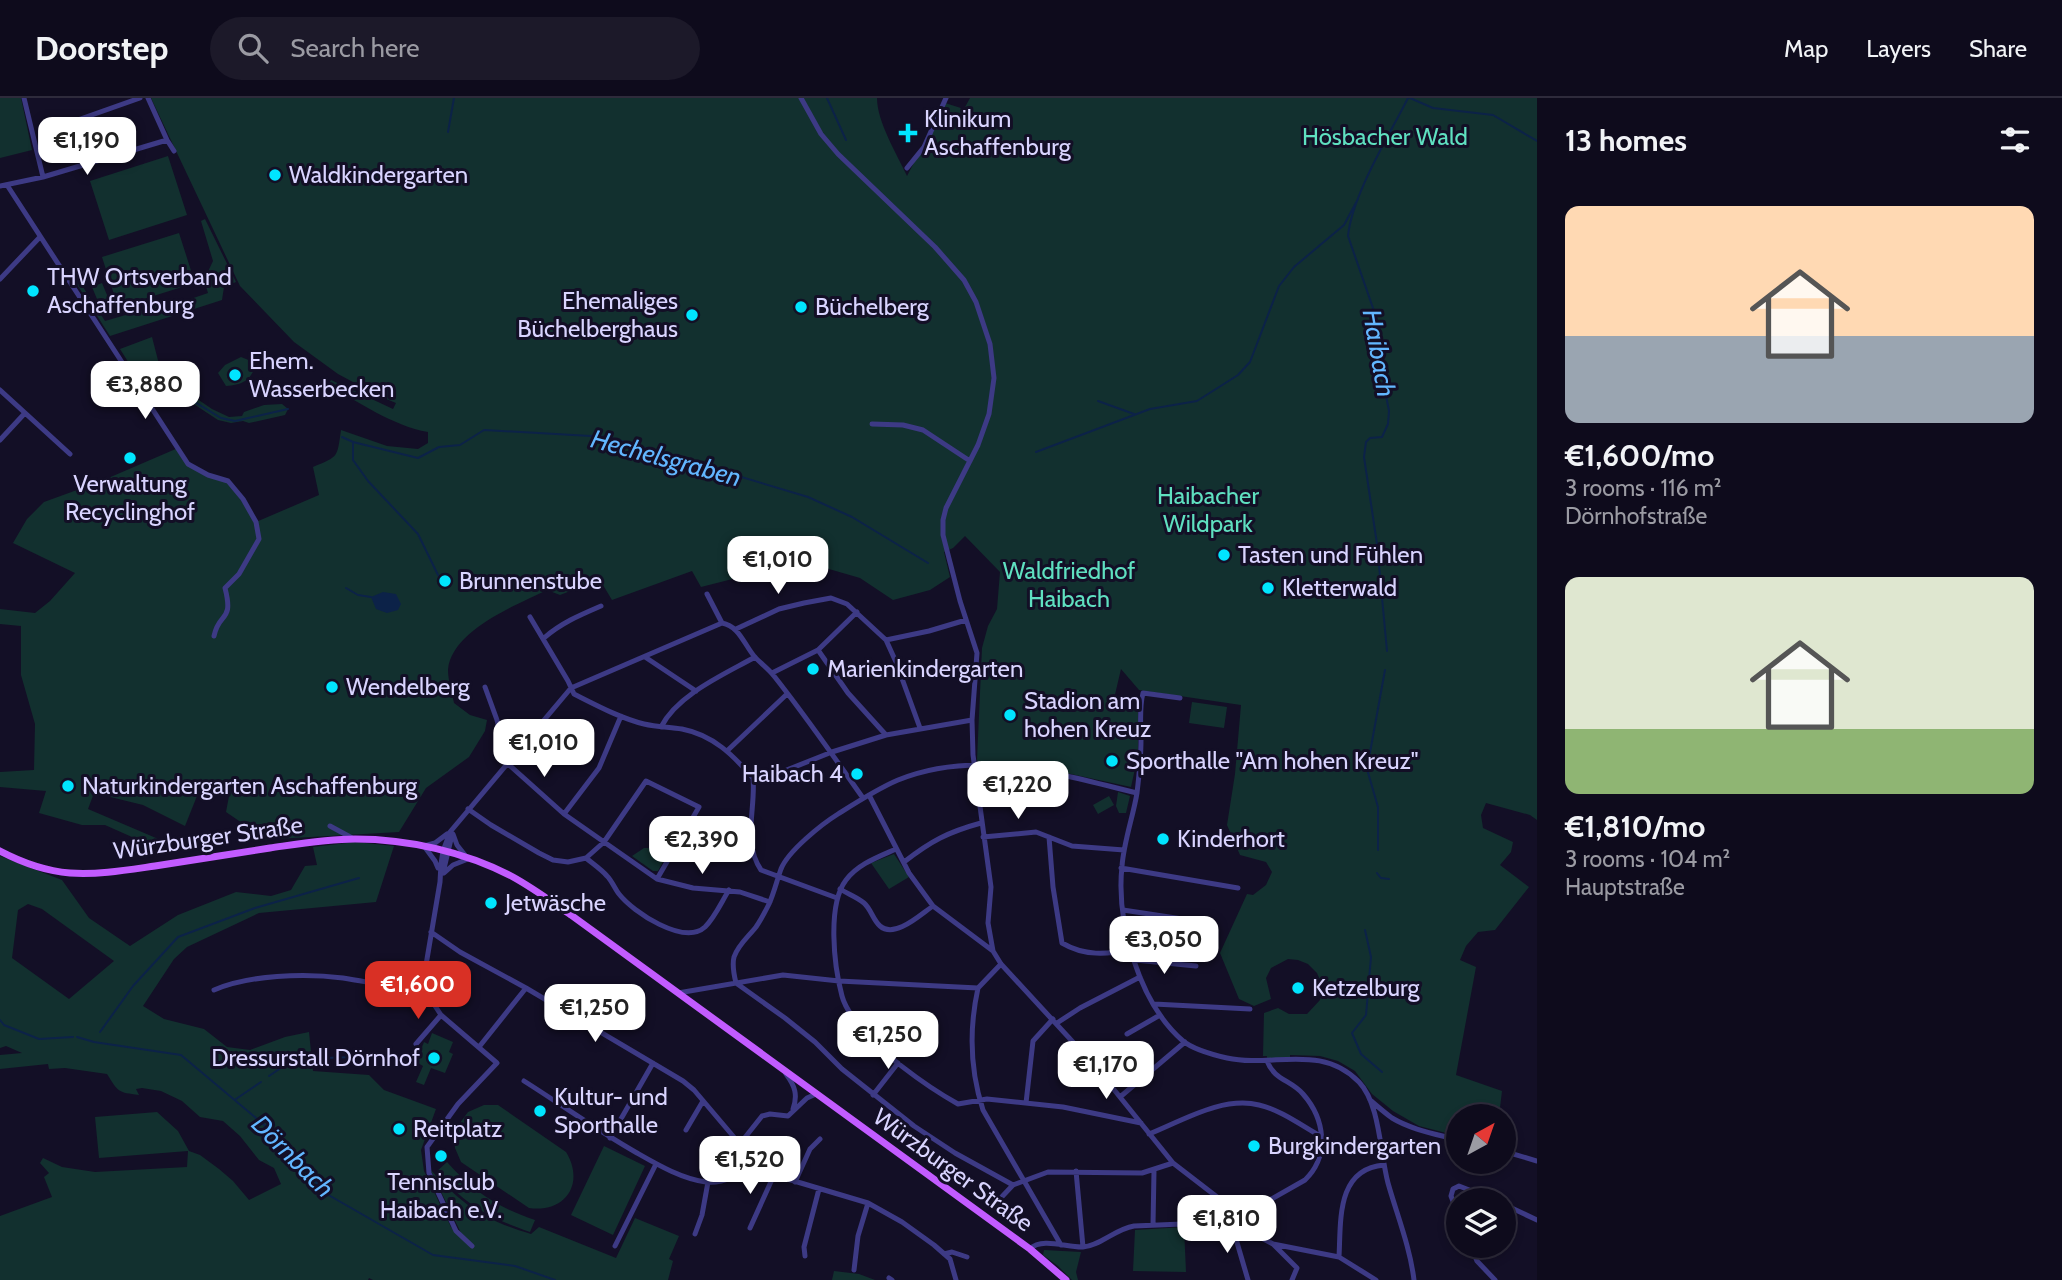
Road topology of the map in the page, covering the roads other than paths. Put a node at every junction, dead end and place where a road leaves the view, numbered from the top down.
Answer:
1 (24, 98) edge
2 (140, 98) edge
3 (148, 98) edge
4 (802, 98) edge
5 (946, 98) edge
6 (72, 122) dead end
7 (167, 140) junction
8 (174, 151) dead end
9 (907, 168) dead end
10 (43, 177) junction
11 (3, 186) edge
12 (40, 237) junction
13 (0, 279) edge
14 (0, 390) edge
15 (25, 413) junction
16 (872, 424) dead end
17 (0, 440) edge
18 (70, 454) dead end
19 (970, 461) junction
20 (707, 594) dead end
21 (601, 606) dead end
22 (857, 612) junction
23 (530, 617) dead end
24 (966, 620) junction
25 (722, 623) junction
26 (736, 629) junction
27 (214, 636) dead end
28 (544, 639) junction
29 (886, 639) junction
30 (818, 650) junction
31 (645, 657) junction
32 (755, 657) junction
33 (772, 673) junction
34 (485, 687) dead end
35 (570, 688) junction
36 (696, 691) junction
37 (787, 694) junction
38 (1180, 698) dead end
39 (621, 716) junction
40 (972, 720) junction
41 (662, 727) junction
42 (920, 728) junction
43 (886, 735) junction
44 (728, 750) junction
45 (832, 752) junction
46 (508, 763) junction
47 (974, 764) junction
48 (754, 783) junction
49 (1137, 793) junction
50 (866, 797) junction
51 (468, 809) junction
52 (564, 814) junction
53 (981, 823) junction
54 (330, 826) dead end
55 (451, 833) junction
56 (984, 837) junction
57 (1049, 837) junction
58 (354, 839) junction
59 (604, 842) junction
60 (424, 846) junction
61 (896, 849) junction
62 (0, 850) edge
63 (1124, 850) junction
64 (446, 851) junction
65 (586, 858) junction
66 (468, 859) junction
67 (904, 862) junction
68 (1122, 868) junction
69 (441, 875) junction
70 (780, 877) junction
71 (657, 879) junction
72 (1238, 888) dead end
73 (840, 889) junction
74 (729, 890) junction
75 (837, 898) junction
76 (770, 902) junction
77 (933, 906) junction
78 (1123, 910) junction
79 (1202, 922) dead end
80 (431, 932) junction
81 (1131, 949) junction
82 (993, 951) junction
83 (1135, 960) junction
84 (1001, 964) junction
85 (1196, 966) dead end
86 (1140, 977) junction
87 (839, 981) junction
88 (736, 983) junction
89 (526, 988) junction
90 (978, 988) junction
91 (424, 989) junction
92 (214, 990) dead end
93 (704, 990) junction
94 (678, 993) junction
95 (693, 1004) junction
96 (1154, 1004) junction
97 (1250, 1009) dead end
98 (441, 1015) junction
99 (1160, 1015) junction
100 (1055, 1021) junction
101 (1127, 1034) dead end
102 (1185, 1042) junction
103 (416, 1044) dead end
104 (479, 1047) junction
105 (1267, 1061) junction
106 (653, 1063) junction
107 (898, 1063) junction
108 (784, 1071) junction
109 (524, 1081) dead end
110 (806, 1087) junction
111 (816, 1094) junction
112 (873, 1095) junction
113 (1120, 1097) junction
114 (796, 1099) junction
115 (980, 1099) junction
116 (1370, 1100) junction
117 (703, 1101) junction
118 (1026, 1103) junction
119 (792, 1111) junction
120 (1392, 1118) junction
121 (1376, 1123) junction
122 (1141, 1124) junction
123 (685, 1130) dead end
124 (1149, 1134) junction
125 (1322, 1137) junction
126 (1446, 1137) edge
127 (610, 1138) junction
128 (820, 1139) dead end
129 (739, 1145) junction
130 (1516, 1155) edge
131 (1537, 1161) edge
132 (755, 1162) junction
133 (1173, 1163) junction
134 (656, 1164) junction
135 (1384, 1165) junction
136 (1076, 1171) junction
137 (1154, 1171) junction
138 (774, 1175) junction
139 (1025, 1180) junction
140 (708, 1182) junction
141 (795, 1182) junction
142 (1013, 1185) junction
143 (819, 1189) junction
144 (868, 1203) junction
145 (996, 1203) dead end
146 (1516, 1210) edge
147 (1537, 1220) edge
148 (1231, 1222) junction
149 (1153, 1225) junction
150 (750, 1228) dead end
151 (695, 1234) dead end
152 (1273, 1244) junction
153 (1061, 1245) junction
154 (472, 1246) dead end
155 (615, 1246) dead end
156 (1083, 1247) junction
157 (1030, 1250) junction
158 (944, 1254) junction
159 (805, 1256) dead end
160 (1339, 1256) junction
161 (967, 1258) dead end
162 (1476, 1258) edge
163 (854, 1270) dead end
164 (1374, 1279) edge
165 (956, 1280) edge
166 (1066, 1280) edge
167 (1248, 1280) edge
168 (1292, 1280) edge
169 (1414, 1280) edge
170 (1495, 1280) edge

1 - 10 street
2 - 6 street
3 - 7 street
4 - 19 street
5 - 9 street
7 - 8 street
7 - 10 street
10 - 11 street
11 - 12 street
12 - 13 street
12 - 27 street
14 - 15 street
15 - 17 street
15 - 18 street
16 - 19 street
19 - 24 street
20 - 25 street
21 - 28 street
22 - 26 street
22 - 29 street
22 - 30 street
23 - 28 street
24 - 29 street
24 - 40 street
25 - 26 street
25 - 31 street
26 - 32 street
28 - 35 street
29 - 42 street
30 - 33 street
30 - 43 street
31 - 35 street
31 - 36 street
32 - 33 street
32 - 36 street
33 - 37 street
34 - 46 street
35 - 39 street
35 - 46 street
36 - 41 street
37 - 44 street
37 - 45 street
38 - 49 street
39 - 41 street
39 - 52 street
40 - 42 street
40 - 47 street
41 - 44 street
42 - 43 street
43 - 45 street
44 - 48 street
45 - 48 street
45 - 50 street
46 - 51 street
46 - 52 street
47 - 49 street
47 - 50 street
47 - 53 street
48 - 70 street
49 - 63 street
50 - 61 street
50 - 70 street
51 - 55 street
51 - 65 street
52 - 59 street
53 - 56 street
53 - 67 street
54 - 58 street
55 - 60 street
55 - 64 street
55 - 66 street
56 - 57 street
56 - 82 street
57 - 63 street
57 - 81 street
58 - 60 main road, Würzburger Straße
58 - 62 main road, Würzburger Straße
59 - 65 street
59 - 71 street
59 - 71 street
60 - 64 main road, Würzburger Straße
60 - 69 street
61 - 67 street
61 - 73 street
63 - 68 street
64 - 66 main road, Würzburger Straße
64 - 69 street
65 - 74 street
66 - 69 street
66 - 94 main road, Würzburger Straße
67 - 77 street
68 - 72 street
68 - 78 street
69 - 80 street
70 - 75 street
70 - 76 street
71 - 74 street
73 - 75 street
73 - 77 street
74 - 76 street
75 - 87 street
76 - 88 street
77 - 82 street
78 - 79 street
78 - 81 street
80 - 89 street
80 - 91 street
81 - 83 street
82 - 84 street
83 - 85 street
83 - 86 street
84 - 90 street
84 - 100 street
86 - 96 street
86 - 100 street
87 - 88 street
87 - 90 street
87 - 107 street
88 - 93 street
88 - 112 street
89 - 104 street
89 - 106 street
90 - 115 street
91 - 92 street
91 - 98 street
93 - 94 street
93 - 95 street
94 - 95 main road, Würzburger Straße
95 - 108 main road, Würzburger Straße
96 - 97 street
96 - 99 street
98 - 103 street
98 - 104 street
99 - 101 street
99 - 102 street
100 - 113 street
100 - 118 street
102 - 105 street
102 - 113 street
104 - 154 street
105 - 116 street
105 - 125 street
106 - 117 street
106 - 127 street
107 - 112 street
107 - 115 street
108 - 110 main road, Würzburger Straße
108 - 114 street
109 - 127 street
110 - 111 main road, Würzburger Straße
110 - 114 street
111 - 119 street
111 - 157 main road, Würzburger Straße
112 - 142 street
113 - 122 street
114 - 119 street
115 - 118 street
115 - 139 street
116 - 120 street
116 - 121 street
117 - 123 street
117 - 129 street
118 - 122 street
119 - 129 street
120 - 121 street
120 - 126 street
121 - 135 street
122 - 124 street
124 - 125 street
124 - 133 street
125 - 148 street
127 - 134 street
128 - 141 street
129 - 132 street
130 - 131 street
132 - 138 street
132 - 140 street
133 - 137 street
133 - 148 street
134 - 140 street
134 - 155 street
135 - 160 street
135 - 169 street
136 - 137 street
136 - 139 street
136 - 156 street
137 - 149 street
138 - 141 street
138 - 150 street
139 - 142 street
139 - 153 street
140 - 151 street
141 - 143 street
142 - 145 street
143 - 144 street
143 - 159 street
144 - 158 street
144 - 163 street
146 - 147 street
148 - 149 street
148 - 152 street
148 - 167 street
149 - 156 street
152 - 160 street
152 - 168 street
153 - 156 street
153 - 157 street
157 - 166 main road, Würzburger Straße
158 - 161 street
158 - 165 street
160 - 164 street
162 - 170 street

